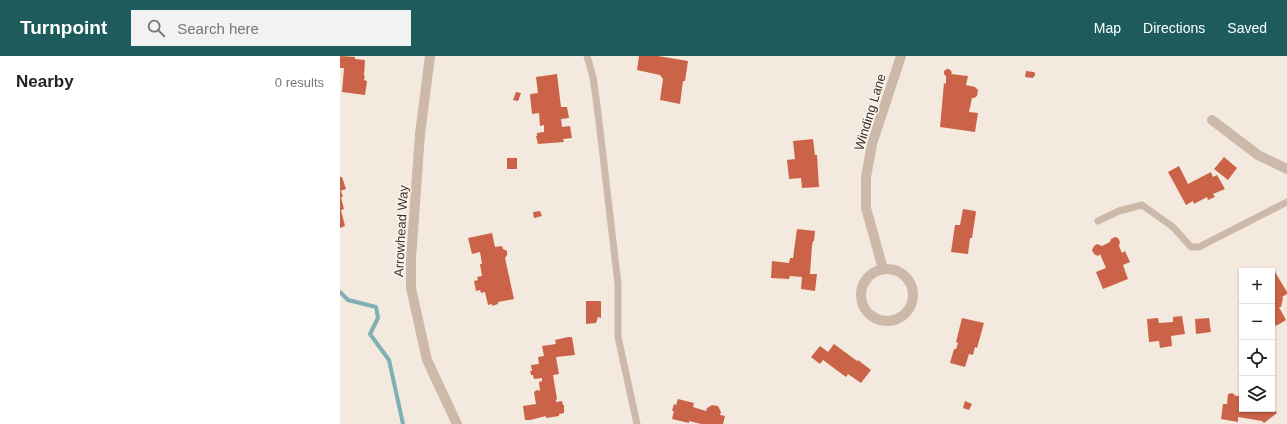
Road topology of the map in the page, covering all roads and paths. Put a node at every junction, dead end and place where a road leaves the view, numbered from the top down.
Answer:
1 (430, 56) edge
2 (587, 56) edge
3 (901, 56) edge
4 (1212, 120) dead end
5 (1287, 169) edge
6 (1287, 202) edge
7 (1098, 221) dead end
8 (883, 269) junction
9 (457, 424) edge
10 (637, 424) edge

1 - 9 street, Arrowhead Way
2 - 10 lane
3 - 8 street, Winding Lane
4 - 5 street
6 - 7 lane
8 - 8 street

